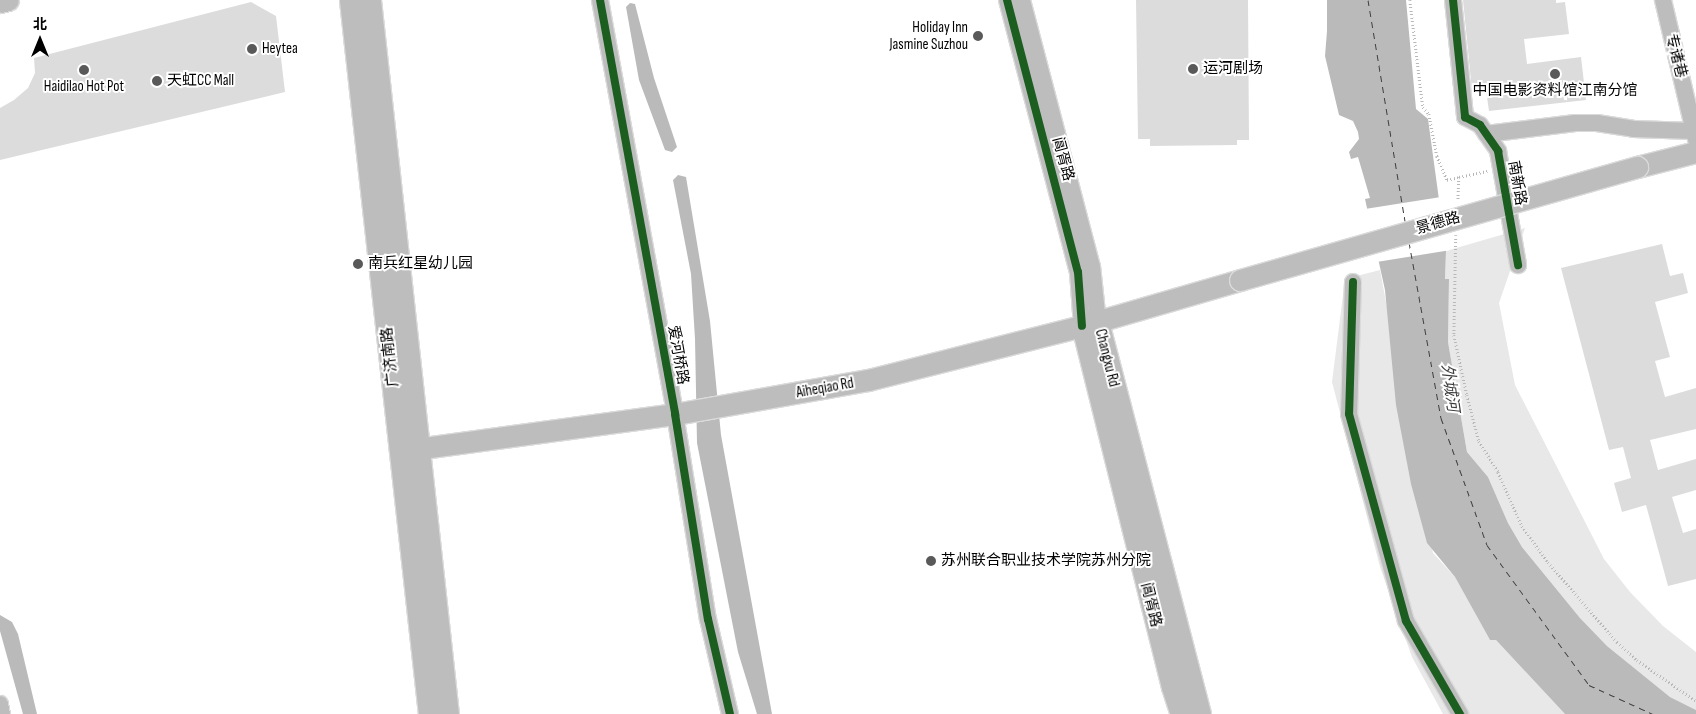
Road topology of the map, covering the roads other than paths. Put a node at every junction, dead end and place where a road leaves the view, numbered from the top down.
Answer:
1 (8, 0) edge
2 (350, 0) edge
3 (370, 0) edge
4 (600, 0) edge
5 (1007, 0) edge
6 (1022, 0) edge
7 (1453, 0) edge
8 (1663, 0) edge
9 (0, 2) edge
10 (1486, 134) junction
11 (1695, 135) edge
12 (1696, 152) edge
13 (1518, 265) dead end
14 (1240, 280) joint
15 (1353, 282) dead end
16 (1090, 324) junction
17 (680, 413) junction
18 (410, 450) junction
19 (0, 704) edge
20 (2, 714) edge
21 (430, 714) edge
22 (448, 714) edge
23 (730, 714) edge
24 (1181, 714) edge
25 (1200, 714) edge
26 (1460, 714) edge

1 - 9 main road
2 - 18 main road, 广济南路
3 - 18 main road, 广济南路
4 - 17 street, 爱河桥路
5 - 16 street, 阊胥路
6 - 16 street, Changxu Rd
7 - 10 street, 南新路
8 - 11 street, 专诸巷
10 - 11 street
10 - 13 street, 南新路
12 - 14 main road, 景德路, bridge
14 - 16 main road, Aiheqiao Rd
15 - 26 street
16 - 17 main road, Aiheqiao Rd
16 - 24 main road, 阊胥路
16 - 25 main road, Changxu Rd
17 - 18 main road, Aiheqiao Rd
17 - 23 street, 爱河桥路
18 - 21 main road, 广济南路
18 - 22 main road, 广济南路
19 - 20 street

